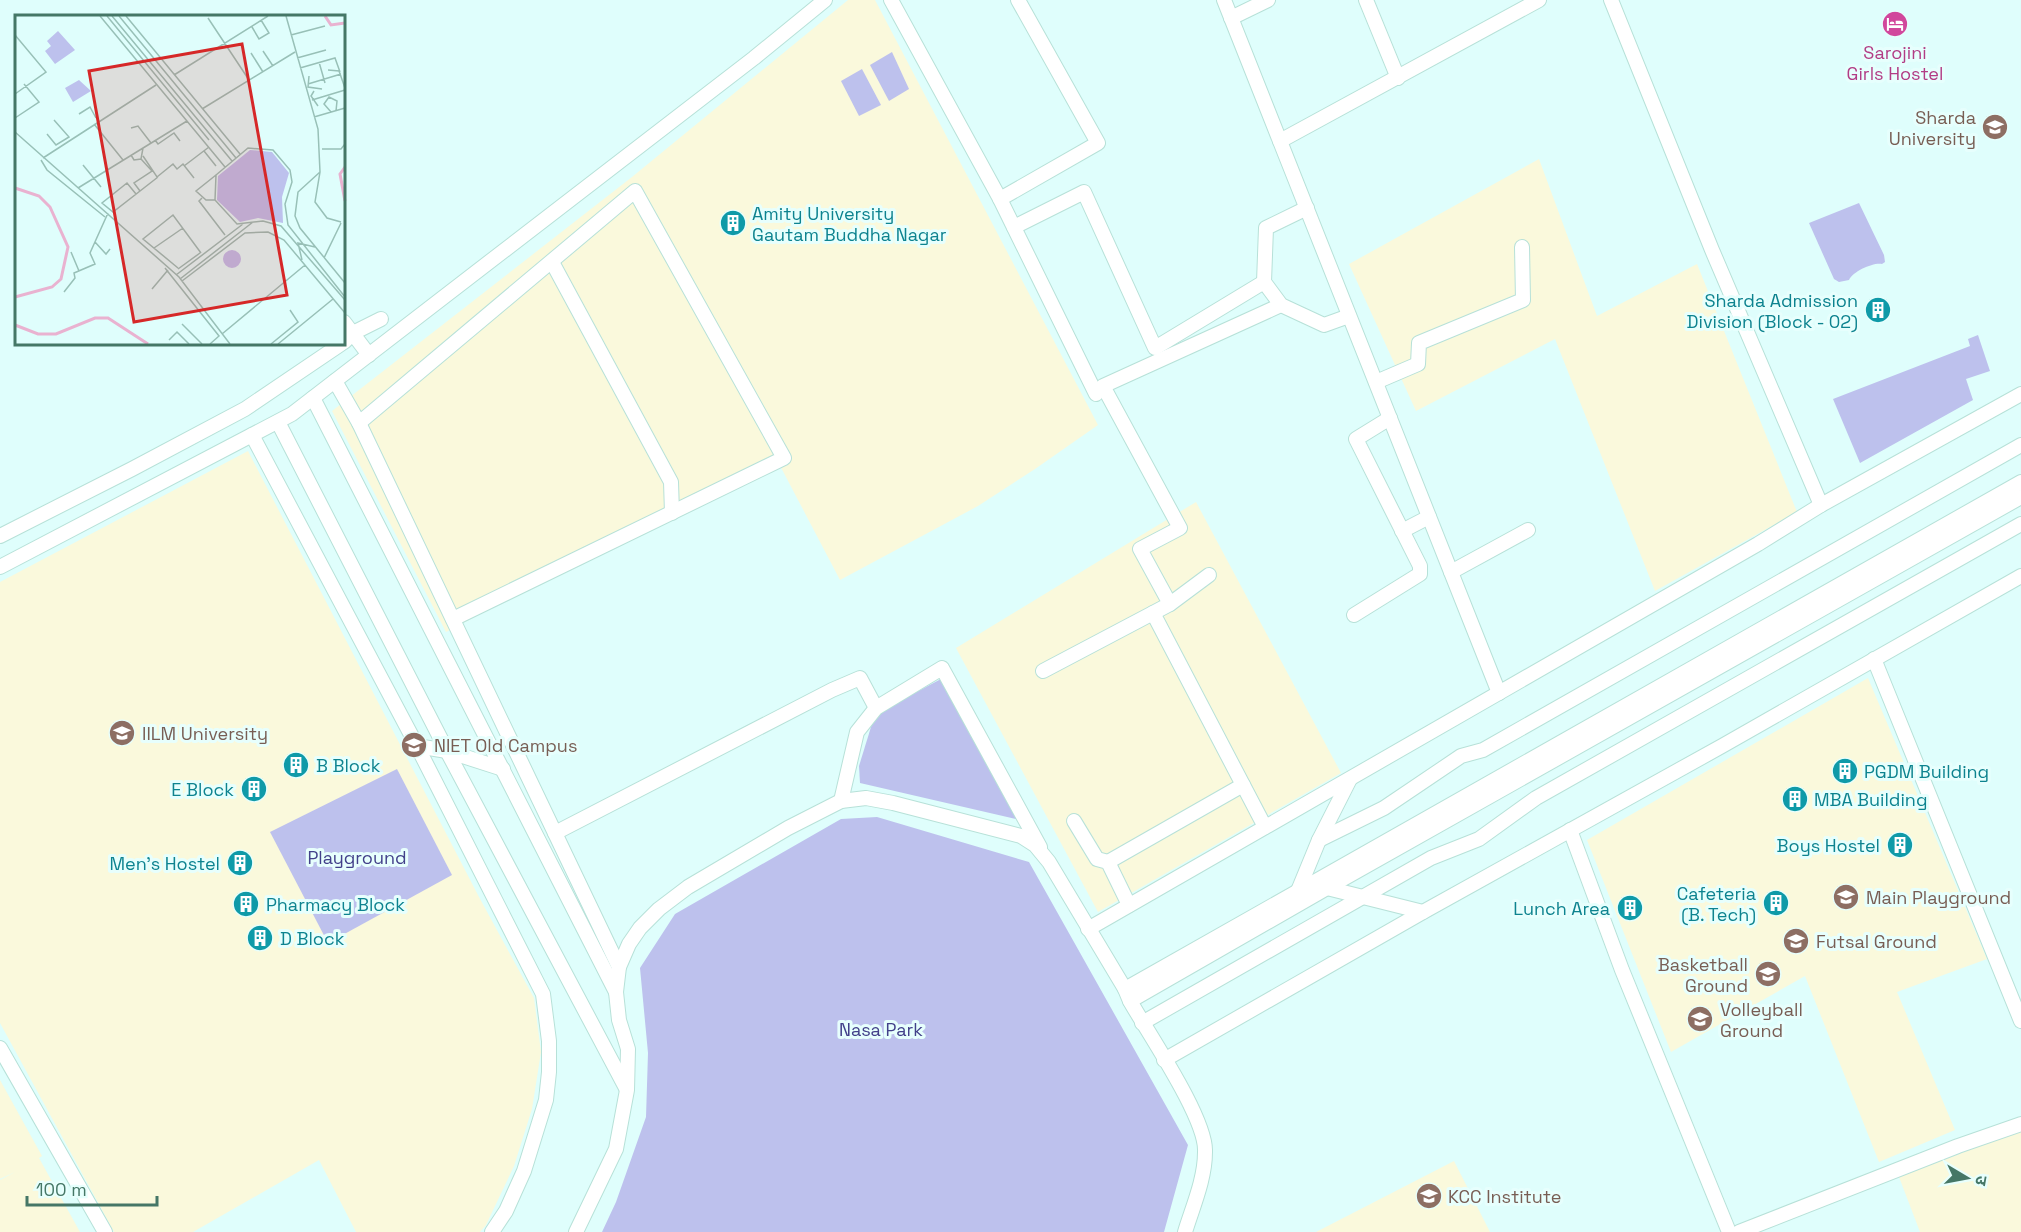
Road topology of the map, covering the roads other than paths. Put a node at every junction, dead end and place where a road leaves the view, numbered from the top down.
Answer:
1 (825, 0) edge
2 (891, 0) edge
3 (1018, 0) edge
4 (1224, 0) edge
5 (1268, 0) edge
6 (1366, 0) edge
7 (1539, 0) edge
8 (1611, 0) edge
9 (1231, 18) junction
10 (1398, 78) junction
11 (1280, 141) junction
12 (1000, 199) junction
13 (1307, 208) junction
14 (1014, 227) junction
15 (1522, 247) dead end
16 (552, 262) junction
17 (1264, 282) junction
18 (1281, 305) junction
19 (1349, 316) junction
20 (381, 319) dead end
21 (346, 339) edge
22 (337, 345) edge
23 (369, 355) junction
24 (335, 381) junction
25 (1376, 382) junction
26 (1096, 394) dead end
27 (2021, 394) edge
28 (313, 398) junction
29 (1390, 418) junction
30 (278, 422) junction
31 (359, 423) junction
32 (252, 435) junction
33 (2021, 445) edge
34 (2021, 482) edge
35 (2021, 497) edge
36 (1821, 505) junction
37 (672, 513) junction
38 (1429, 517) junction
39 (2021, 524) edge
40 (1528, 530) dead end
41 (1402, 531) junction
42 (0, 536) edge
43 (0, 567) edge
44 (1451, 572) junction
45 (1209, 575) dead end
46 (2021, 576) edge
47 (1170, 604) junction
48 (1153, 613) junction
49 (1354, 615) dead end
50 (453, 619) junction
51 (1874, 659) junction
52 (1043, 671) dead end
53 (1499, 693) junction
54 (876, 708) junction
55 (417, 746) junction
56 (447, 751) junction
57 (503, 769) junction
58 (1350, 779) junction
59 (1243, 784) junction
60 (841, 801) junction
61 (1074, 821) dead end
62 (1265, 828) junction
63 (1570, 830) junction
64 (555, 833) junction
65 (1319, 840) junction
66 (1049, 862) junction
67 (1108, 862) junction
68 (1327, 888) junction
69 (1298, 891) junction
70 (1364, 897) junction
71 (1129, 905) junction
72 (1423, 912) junction
73 (1088, 929) junction
74 (619, 966) junction
75 (616, 992) junction
76 (1128, 995) junction
77 (2021, 1021) edge
78 (1142, 1023) junction
79 (0, 1048) edge
80 (1164, 1060) junction
81 (627, 1090) junction
82 (2021, 1124) edge
83 (105, 1232) edge
84 (492, 1232) edge
85 (576, 1232) edge
86 (1185, 1232) edge
87 (1729, 1232) edge
88 (1739, 1232) edge

1 - 23 street
2 - 12 street
3 - 12 street
4 - 9 street
5 - 9 street
6 - 10 street
7 - 10 street
8 - 36 street
9 - 11 street
10 - 11 street
11 - 13 street
12 - 14 street
13 - 17 street
13 - 19 street
14 - 17 street
14 - 26 street
15 - 25 street
16 - 31 street
16 - 37 street
16 - 37 street
17 - 18 street
18 - 19 street
18 - 47 street
19 - 25 street
20 - 21 street
21 - 23 street
22 - 42 street
23 - 24 street
24 - 28 street
24 - 31 street
25 - 29 street
27 - 36 street
28 - 30 street
28 - 57 street
29 - 38 street
29 - 41 street
30 - 32 street
30 - 56 street
31 - 50 street
32 - 43 street
32 - 55 street
33 - 65 street
34 - 69 street
35 - 68 street
36 - 53 street
37 - 50 street
38 - 41 street
38 - 44 street
39 - 70 street
40 - 44 street
41 - 49 street
44 - 53 street
45 - 47 street
46 - 51 street
47 - 48 street
48 - 52 street
48 - 59 street
50 - 64 street
51 - 63 street
51 - 77 street
53 - 58 street
54 - 60 street
54 - 64 street
54 - 66 street
55 - 56 street
55 - 84 street
56 - 57 street
56 - 81 street
57 - 75 street
58 - 62 street
58 - 65 street
59 - 62 street
59 - 67 street
60 - 66 street
60 - 74 street
61 - 67 street
62 - 71 street
63 - 72 street
63 - 87 street
64 - 74 street
65 - 69 street
66 - 73 street
67 - 71 street
68 - 70 street
68 - 76 street
69 - 76 street
70 - 72 street
70 - 78 street
71 - 73 street
72 - 80 street
73 - 76 street
74 - 75 street
75 - 81 street
76 - 78 street
78 - 80 street
79 - 83 street
80 - 86 street
81 - 85 street
82 - 88 street

